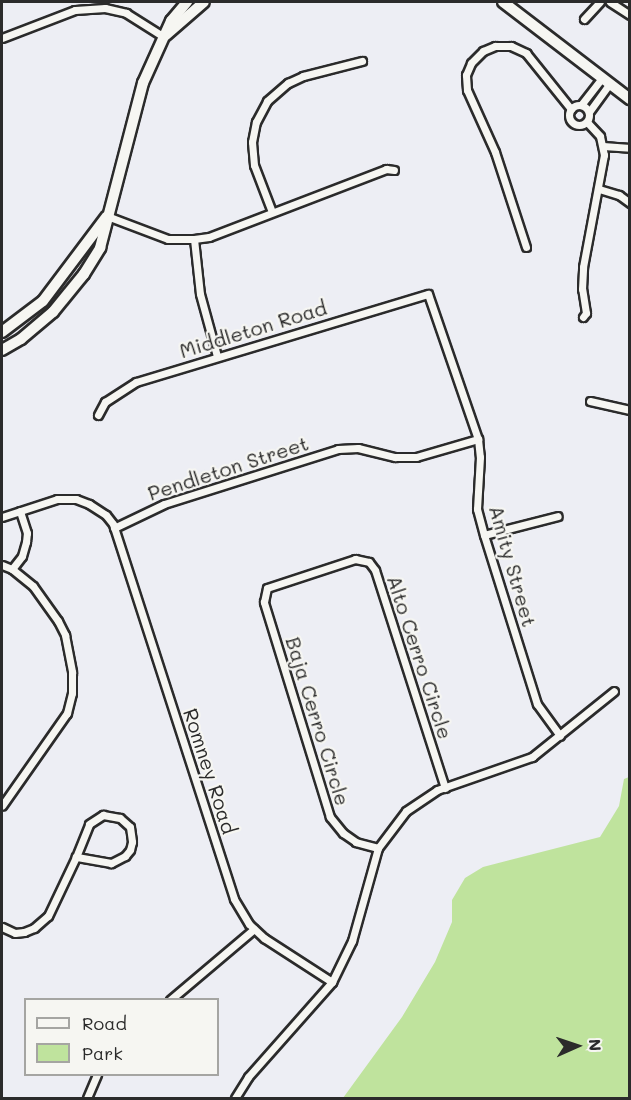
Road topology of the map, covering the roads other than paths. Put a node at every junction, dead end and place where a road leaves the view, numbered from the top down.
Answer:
1 (187, 2) edge
2 (204, 2) edge
3 (503, 2) edge
4 (600, 2) edge
5 (610, 2) edge
6 (630, 15) edge
7 (584, 19) dead end
8 (164, 37) junction
9 (2, 38) edge
10 (362, 61) dead end
11 (606, 81) junction
12 (630, 99) edge
13 (581, 105) junction
14 (571, 109) junction
15 (589, 112) junction
16 (587, 122) junction
17 (603, 146) junction
18 (630, 148) edge
19 (394, 170) dead end
20 (599, 189) junction
21 (630, 203) edge
22 (272, 212) junction
23 (107, 216) junction
24 (194, 239) junction
25 (526, 247) dead end
26 (428, 294) joint
27 (583, 317) dead end
28 (2, 333) edge
29 (2, 350) edge
30 (217, 356) junction
31 (590, 401) dead end
32 (630, 410) edge
33 (98, 414) dead end
34 (478, 439) junction
35 (20, 511) junction
36 (558, 516) dead end
37 (2, 517) edge
38 (114, 528) junction
39 (484, 535) junction
40 (2, 565) edge
41 (12, 569) junction
42 (276, 584) joint
43 (614, 691) dead end
44 (560, 736) junction
45 (444, 788) junction
46 (3, 802) edge
47 (378, 848) junction
48 (76, 857) junction
49 (2, 927) edge
50 (254, 929) junction
51 (332, 982) junction
52 (171, 998) edge
53 (96, 1076) edge
54 (87, 1098) edge
55 (235, 1098) edge

1 - 8 main road
2 - 8 main road
3 - 11 main road
4 - 7 street
5 - 6 street
8 - 9 street
8 - 23 main road
10 - 22 street
11 - 12 main road
11 - 13 street
11 - 15 street
13 - 14 street
13 - 15 street
14 - 16 street
14 - 25 street
15 - 16 street
16 - 17 street
17 - 18 street
17 - 20 street
19 - 22 street
20 - 21 street
20 - 27 street
22 - 24 street
23 - 24 street
23 - 28 main road
23 - 29 main road
24 - 30 street
26 - 30 street, Middleton Road
26 - 34 street, Amity Street
30 - 33 street, Middleton Road
31 - 32 street
34 - 38 street, Pendleton Street
34 - 39 street, Amity Street
35 - 37 street
35 - 38 street
35 - 41 street
36 - 39 street
38 - 50 street, Romney Road
39 - 44 street, Amity Street
40 - 41 street
41 - 46 street
42 - 45 street, Alto Cerro Circle
42 - 47 street, Baja Cerro Circle
43 - 44 street
44 - 45 street
45 - 47 street
47 - 51 street
48 - 48 street
48 - 49 street
50 - 51 street, Romney Road
50 - 52 street
51 - 55 street
53 - 54 street

